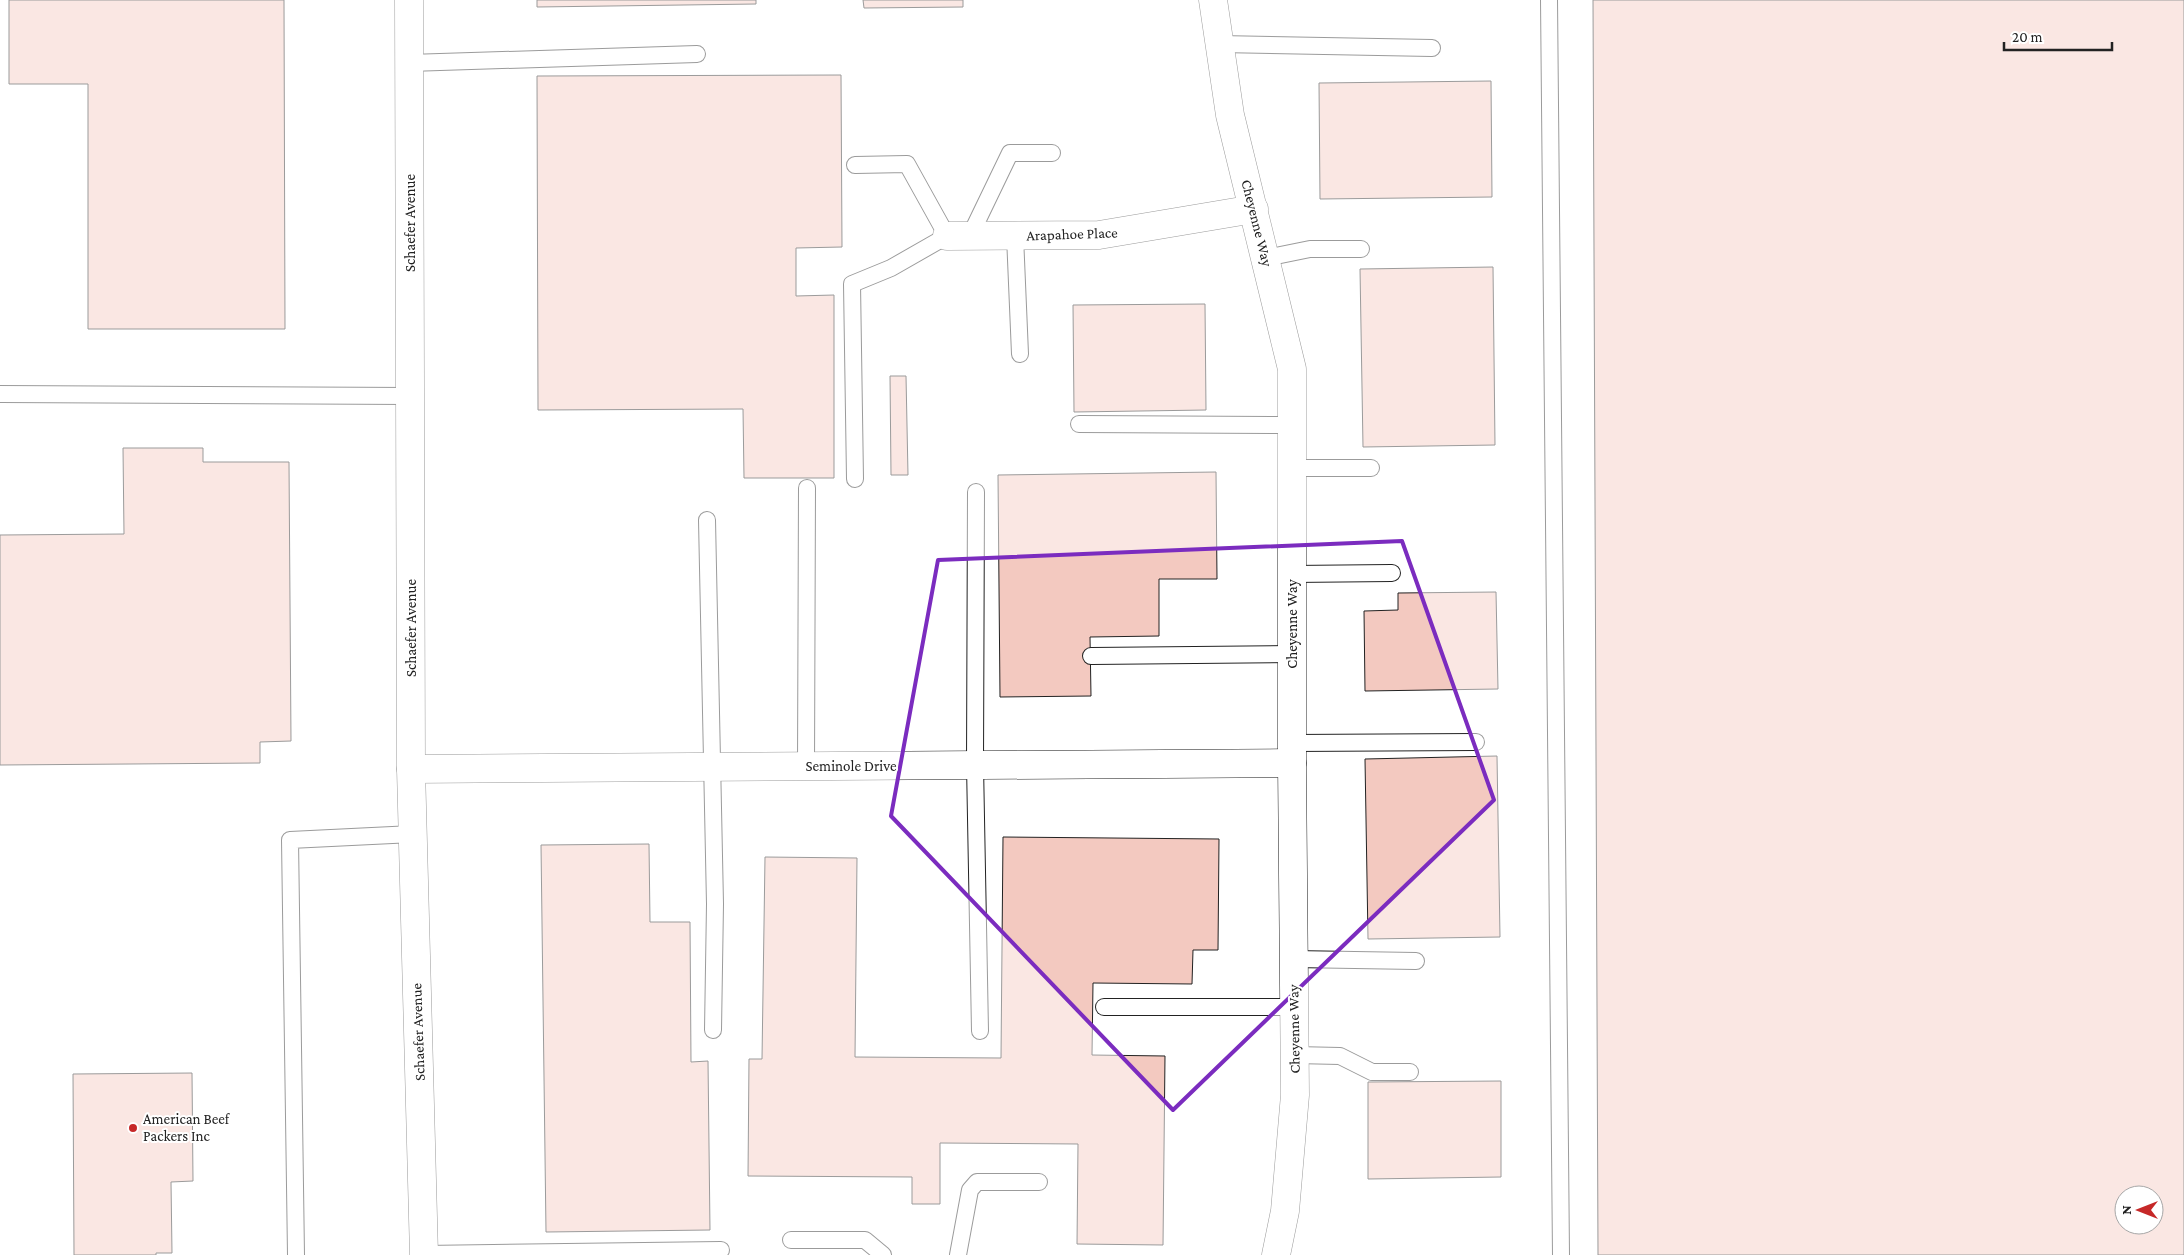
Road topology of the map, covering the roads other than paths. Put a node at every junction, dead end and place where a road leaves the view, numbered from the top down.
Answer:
1 (409, 0) edge
2 (1213, 0) edge
3 (1549, 0) edge
4 (1219, 44) junction
5 (1432, 48) dead end
6 (697, 54) dead end
7 (409, 63) junction
8 (1052, 153) dead end
9 (855, 165) dead end
10 (1254, 209) junction
11 (959, 236) junction
12 (1015, 236) junction
13 (1361, 249) dead end
14 (1266, 258) junction
15 (1020, 354) dead end
16 (0, 394) edge
17 (410, 396) junction
18 (1079, 424) dead end
19 (1292, 425) junction
20 (1292, 468) junction
21 (1372, 468) dead end
22 (855, 479) dead end
23 (807, 488) dead end
24 (976, 492) dead end
25 (707, 520) dead end
26 (1392, 573) dead end
27 (1292, 574) junction
28 (1292, 654) junction
29 (1091, 656) dead end
30 (1476, 742) dead end
31 (1292, 753) junction
32 (976, 765) junction
33 (806, 766) junction
34 (711, 767) junction
35 (411, 768) junction
36 (413, 834) junction
37 (1294, 959) junction
38 (1416, 961) dead end
39 (1104, 1007) dead end
40 (1294, 1007) junction
41 (713, 1030) dead end
42 (980, 1031) dead end
43 (1295, 1055) junction
44 (1410, 1072) dead end
45 (1039, 1182) dead end
46 (791, 1240) dead end
47 (721, 1250) dead end
48 (424, 1254) edge
49 (296, 1255) edge
50 (883, 1255) edge
51 (958, 1255) edge
52 (1276, 1255) edge
53 (1561, 1255) edge

1 - 7 street, Schaefer Avenue
2 - 4 street, Cheyenne Way
3 - 53 lane
4 - 5 lane
4 - 10 street, Cheyenne Way
6 - 7 lane
7 - 17 street, Schaefer Avenue
8 - 11 lane
9 - 11 lane
10 - 12 street, Arapahoe Place
10 - 14 street, Cheyenne Way
11 - 12 street, Arapahoe Place
11 - 22 lane
12 - 15 lane
13 - 14 lane
14 - 19 street, Cheyenne Way
16 - 17 lane
17 - 35 street, Schaefer Avenue
18 - 19 lane
19 - 20 street, Cheyenne Way
20 - 21 lane
20 - 27 street, Cheyenne Way
23 - 33 lane
24 - 32 lane
25 - 34 lane
26 - 27 lane
27 - 28 street, Cheyenne Way
28 - 29 lane
28 - 31 street, Cheyenne Way
30 - 31 lane
31 - 32 street, Seminole Drive
31 - 37 street, Cheyenne Way
32 - 33 street, Seminole Drive
32 - 42 lane
33 - 34 street, Seminole Drive
34 - 35 street, Seminole Drive
34 - 41 lane
35 - 36 street, Schaefer Avenue
36 - 48 street, Schaefer Avenue
36 - 49 lane
37 - 38 lane
37 - 40 street, Cheyenne Way
39 - 40 lane
40 - 43 street, Cheyenne Way
43 - 44 lane
43 - 52 street, Cheyenne Way
45 - 51 lane
46 - 50 lane
47 - 48 lane

